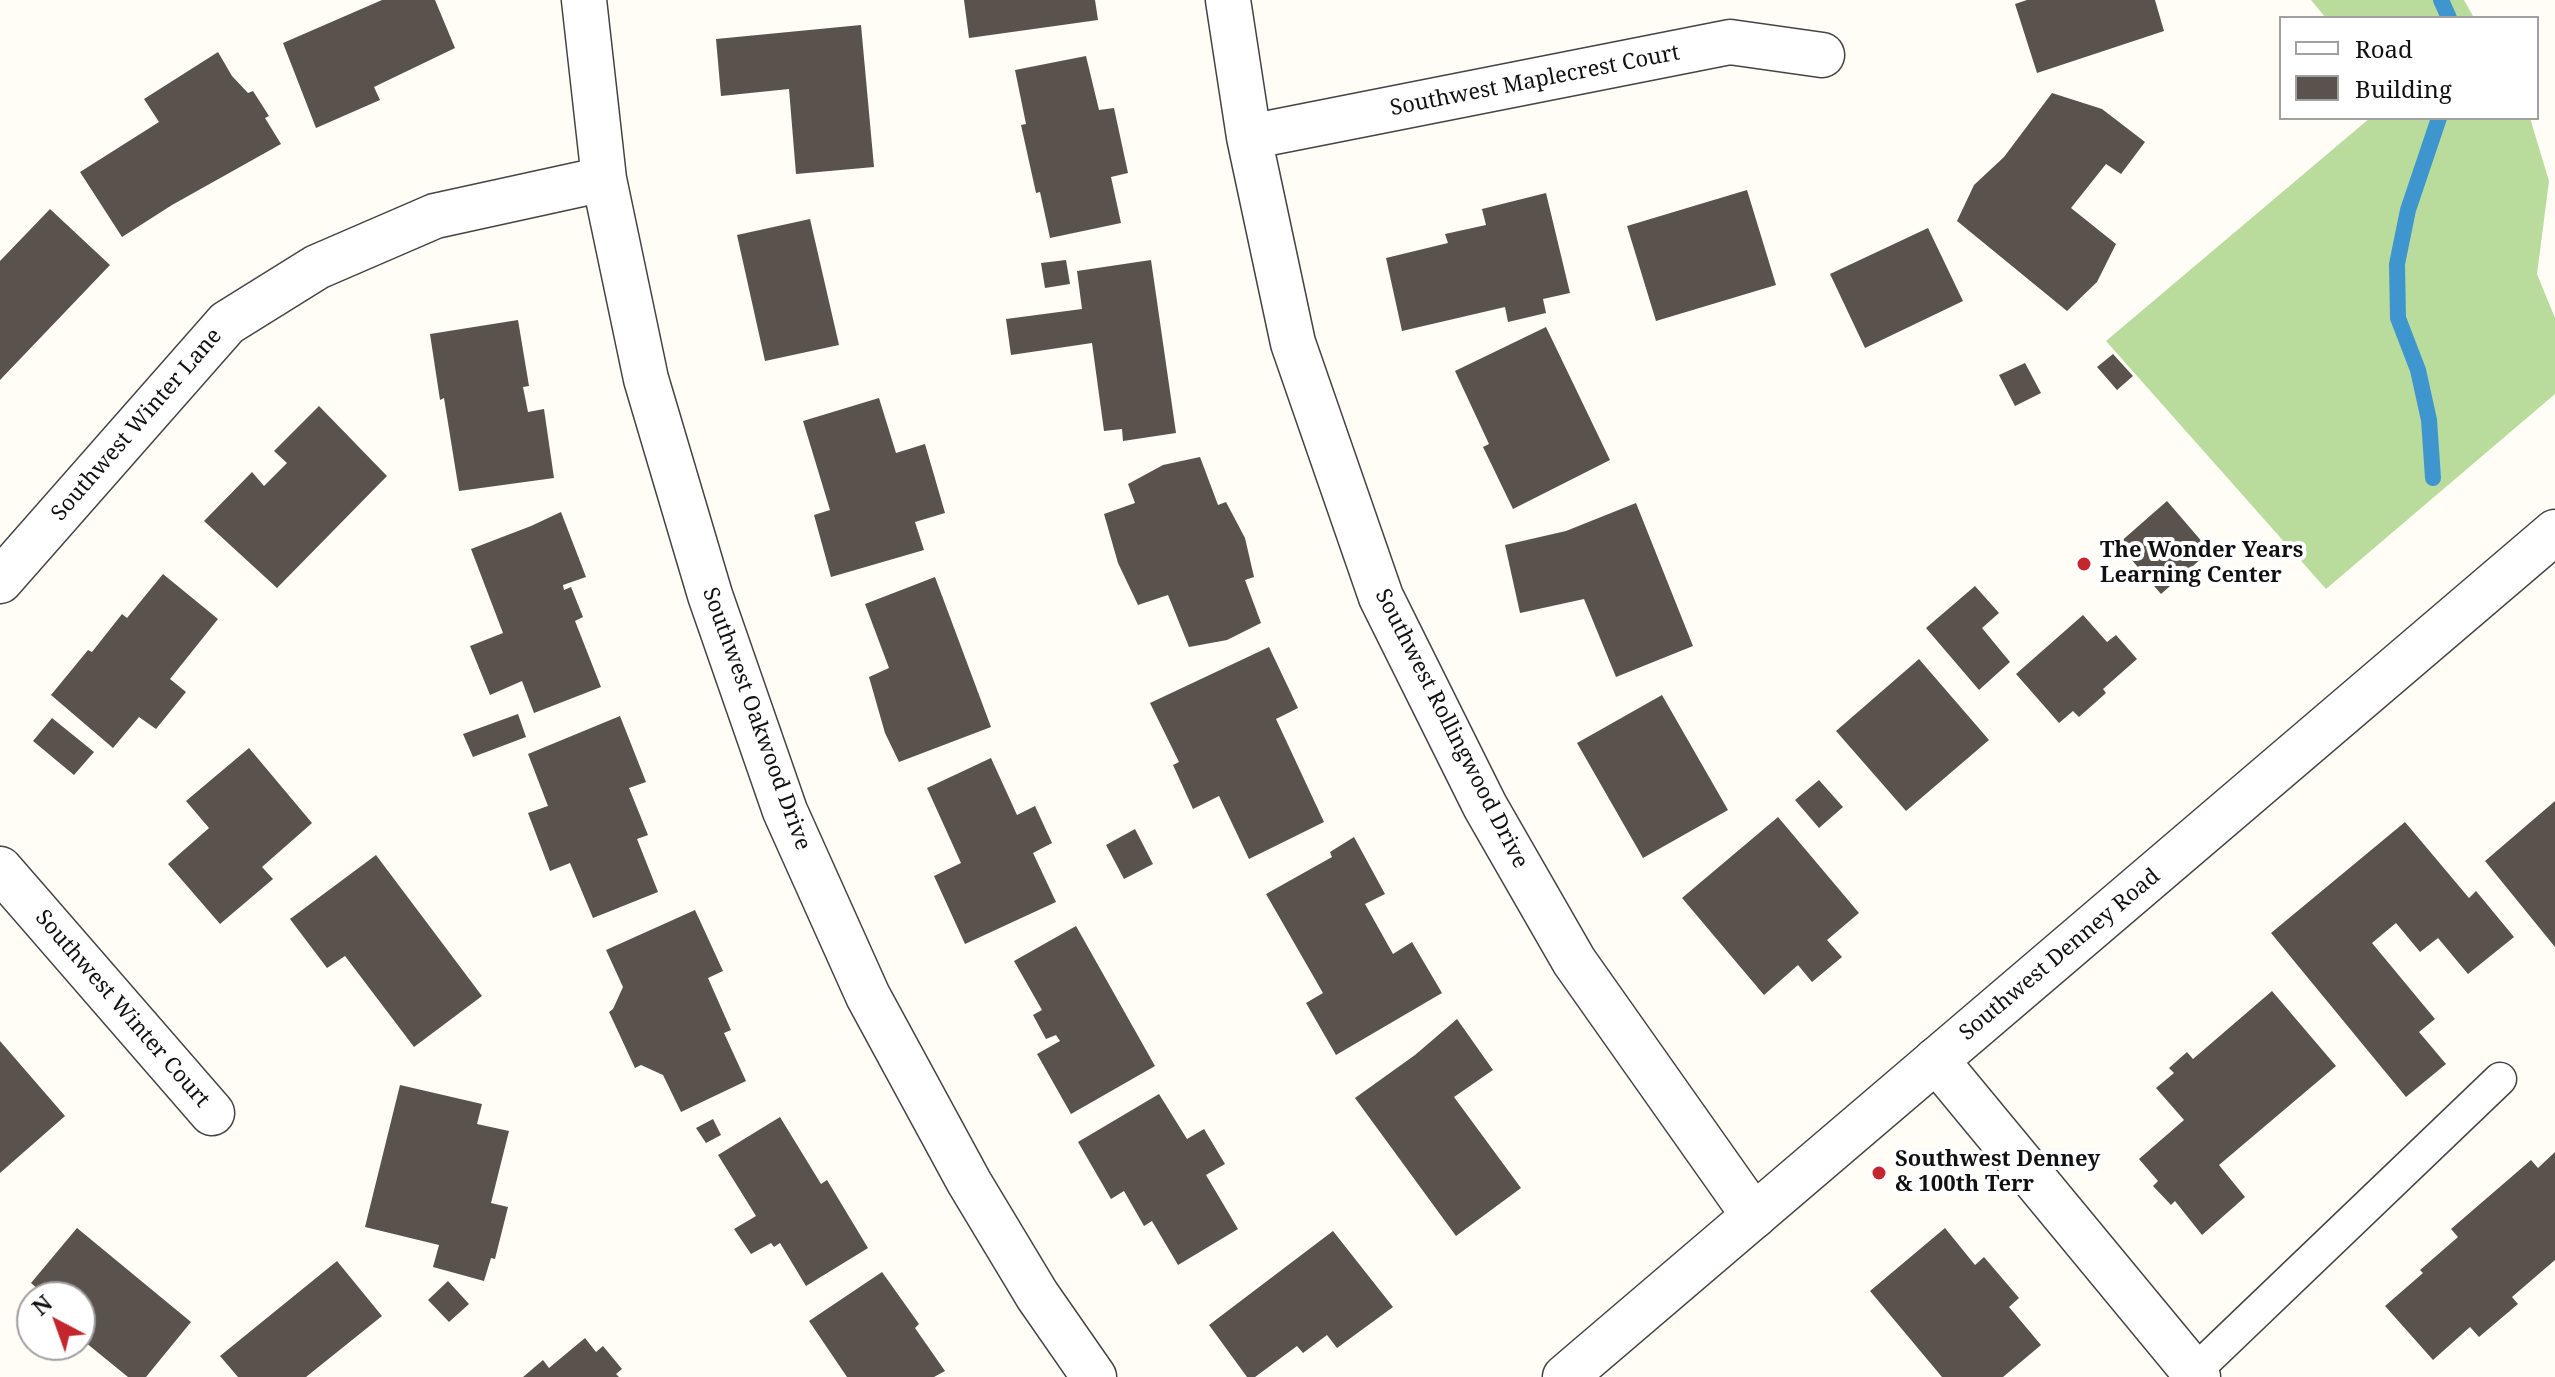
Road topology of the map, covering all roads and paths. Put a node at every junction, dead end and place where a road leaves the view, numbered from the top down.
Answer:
1 (584, 0) edge
2 (1228, 0) edge
3 (1822, 55) dead end
4 (1249, 137) junction
5 (604, 179) junction
6 (2555, 532) edge
7 (0, 581) edge
8 (0, 869) edge
9 (1936, 1060) junction
10 (2500, 1079) dead end
11 (212, 1113) dead end
12 (1754, 1216) junction
13 (2196, 1375) edge
14 (1094, 1377) edge
15 (1565, 1377) edge

1 - 5 street, Southwest Oakwood Drive
2 - 4 street, Southwest Rollingwood Drive
3 - 4 street, Southwest Maplecrest Court
4 - 12 street, Southwest Rollingwood Drive
5 - 7 street, Southwest Winter Lane
5 - 14 street, Southwest Oakwood Drive
6 - 9 street, Southwest Denney Road
8 - 11 street, Southwest Winter Court
9 - 12 street, Southwest Denney Road
9 - 13 street
10 - 13 lane
12 - 15 street, Southwest Denney Road

